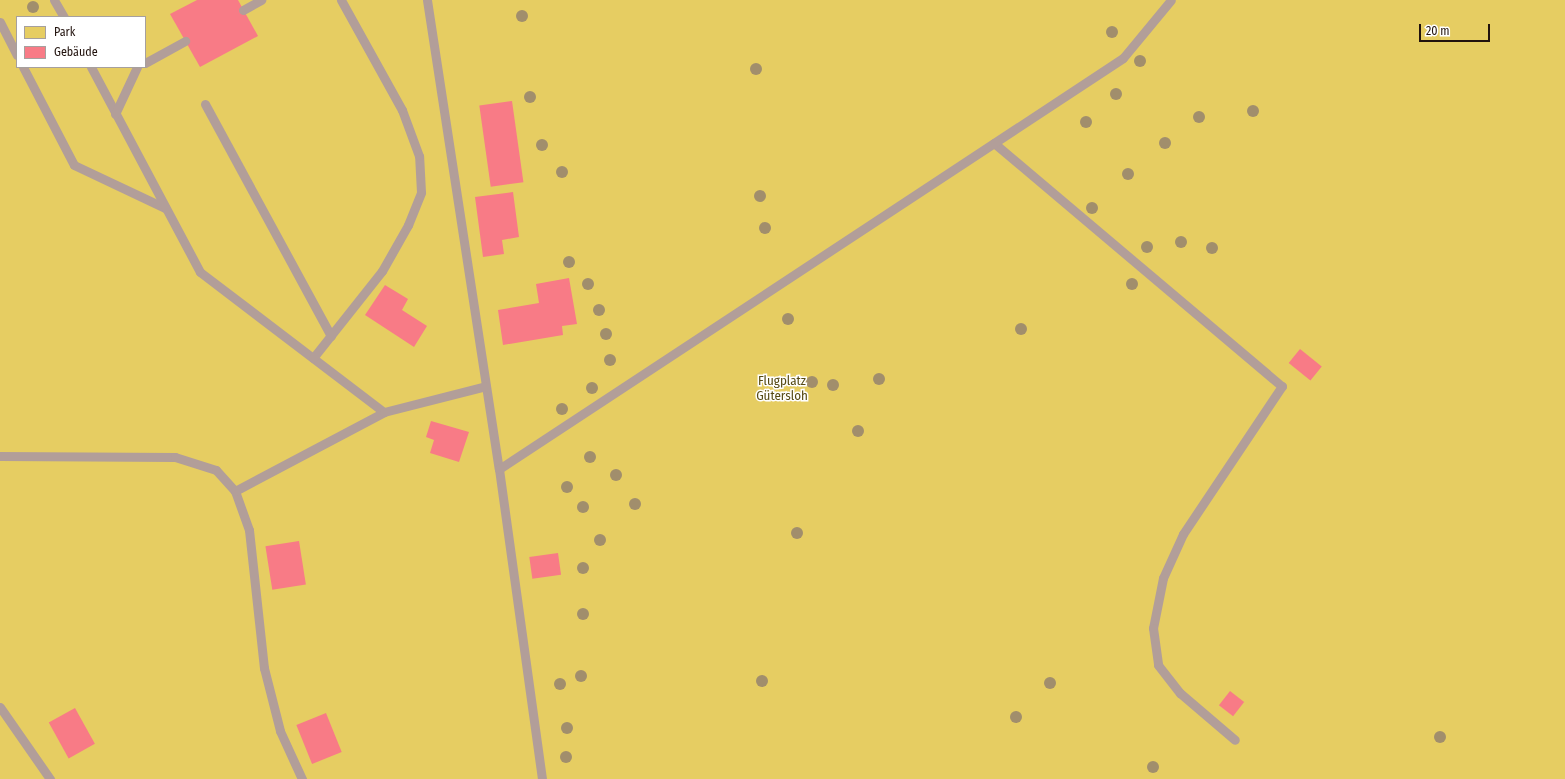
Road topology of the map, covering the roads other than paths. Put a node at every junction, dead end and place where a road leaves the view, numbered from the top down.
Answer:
1 (261, 0) edge
2 (341, 0) edge
3 (427, 0) edge
4 (1172, 0) edge
5 (58, 2) edge
6 (244, 10) dead end
7 (64, 16) edge
8 (0, 22) edge
9 (185, 41) dead end
10 (16, 53) edge
11 (146, 62) edge
12 (24, 68) edge
13 (92, 68) edge
14 (137, 68) edge
15 (205, 104) dead end
16 (115, 114) junction
17 (994, 143) junction
18 (165, 208) junction
19 (331, 336) junction
20 (313, 358) junction
21 (486, 386) junction
22 (384, 412) junction
23 (0, 456) edge
24 (499, 469) junction
25 (235, 491) junction
26 (0, 707) edge
27 (1235, 740) dead end
28 (50, 779) edge
29 (302, 779) edge
30 (542, 779) edge

1 - 6 lane
2 - 19 lane
3 - 21 lane
4 - 17 lane
5 - 7 lane
8 - 10 lane
9 - 11 lane
12 - 18 lane
13 - 16 lane
14 - 16 lane
15 - 19 lane
16 - 18 lane
17 - 24 lane
17 - 27 lane
18 - 20 lane
19 - 20 lane
20 - 22 lane
21 - 22 lane
21 - 24 lane
22 - 25 lane
23 - 25 lane
24 - 30 lane
25 - 29 lane
26 - 28 lane

